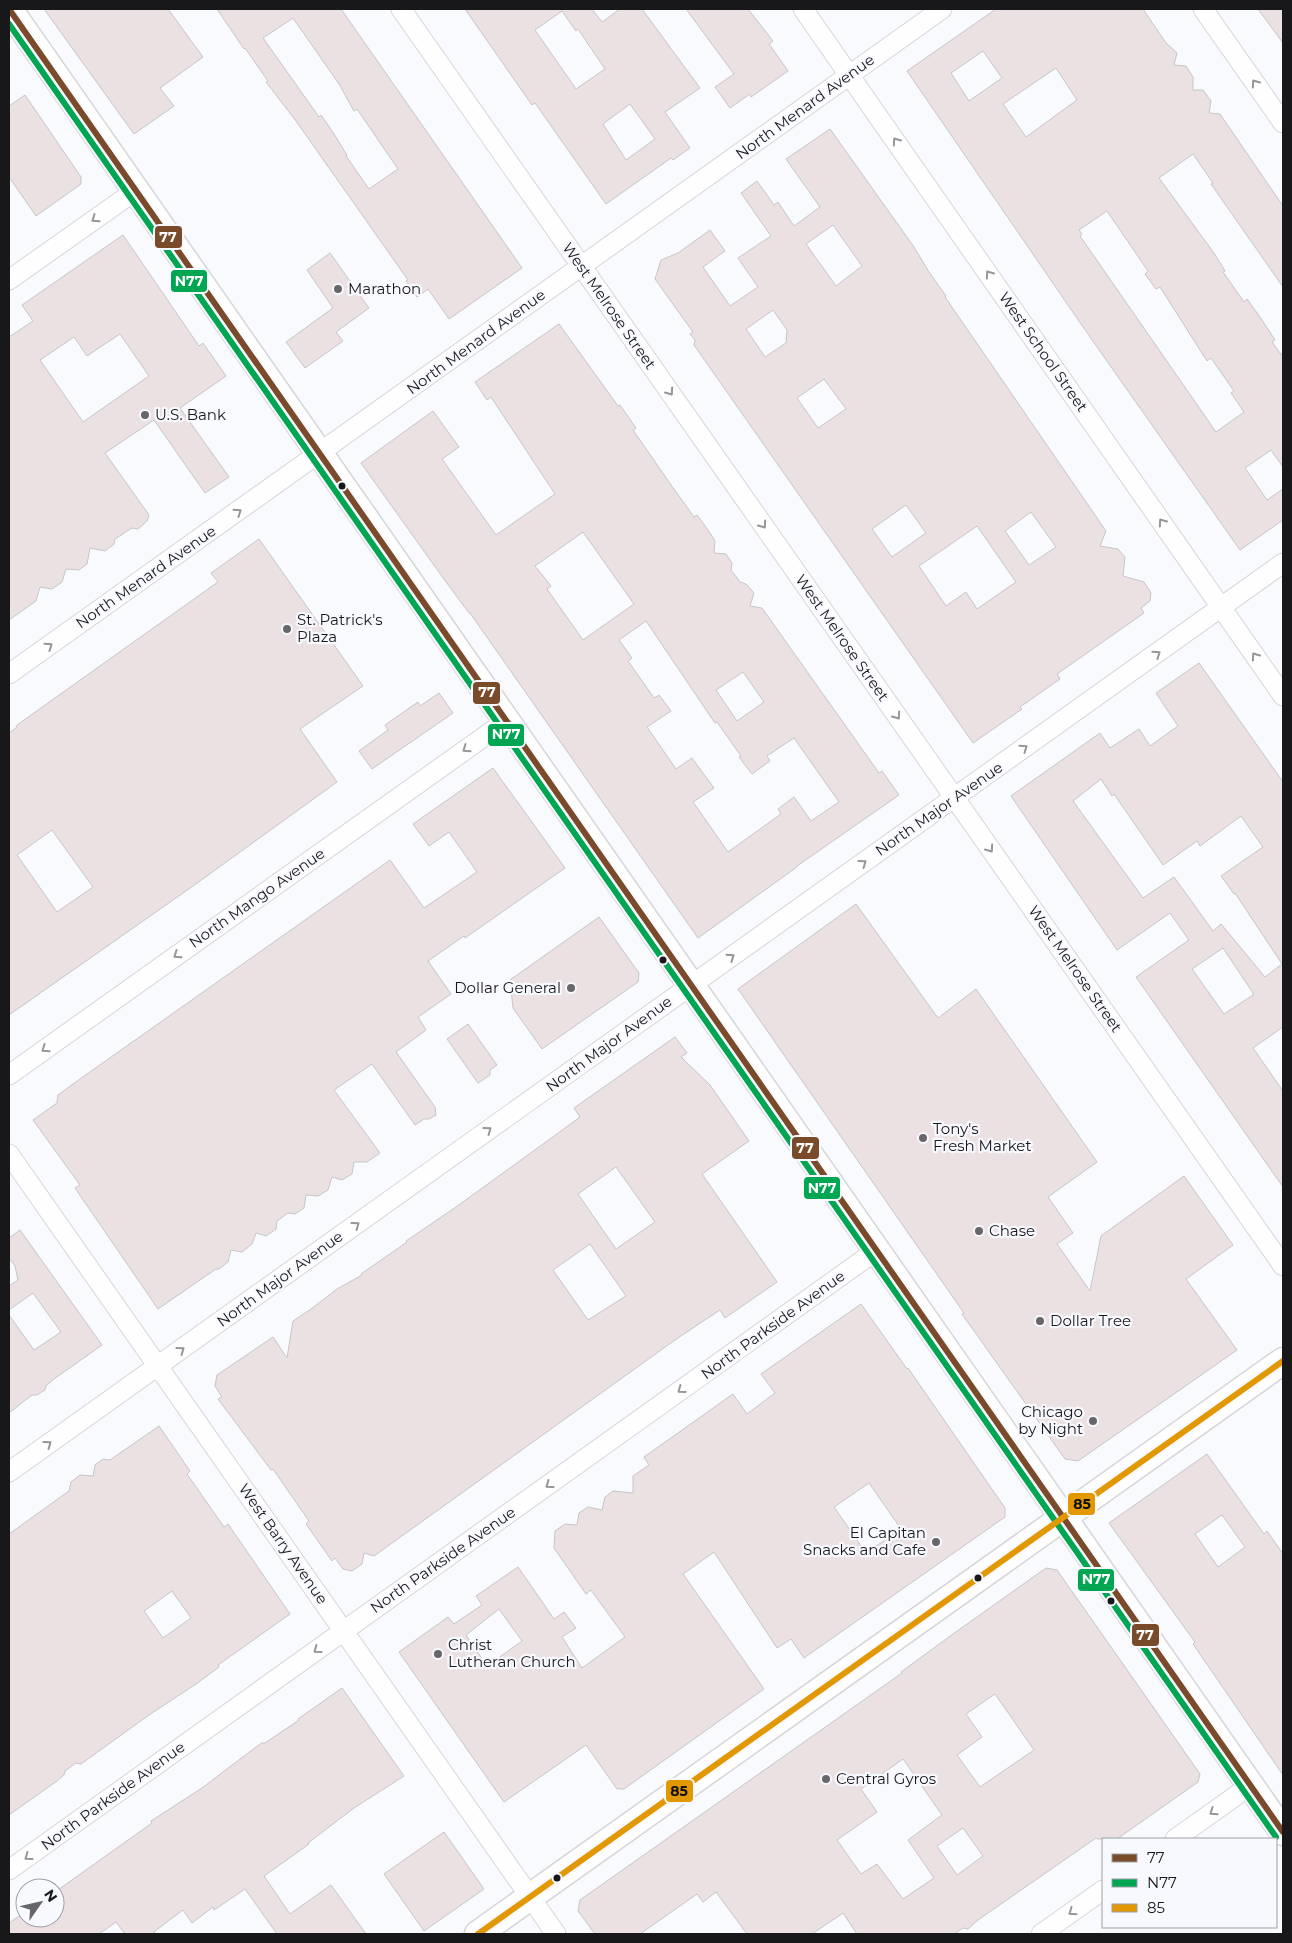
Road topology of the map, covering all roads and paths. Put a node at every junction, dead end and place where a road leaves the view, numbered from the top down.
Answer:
1 (401, 9) edge
2 (803, 9) edge
3 (942, 9) edge
4 (1203, 9) edge
5 (9, 10) edge
6 (850, 75) junction
7 (1283, 123) edge
8 (135, 190) junction
9 (582, 267) junction
10 (9, 280) edge
11 (319, 454) junction
12 (1283, 563) edge
13 (1221, 607) junction
14 (9, 674) edge
15 (1283, 696) edge
16 (506, 720) junction
17 (954, 798) junction
18 (691, 985) junction
19 (9, 1074) edge
20 (9, 1154) edge
21 (877, 1250) junction
22 (1283, 1266) edge
23 (1283, 1361) edge
24 (158, 1366) junction
25 (9, 1472) edge
26 (1064, 1518) junction
27 (344, 1631) junction
28 (1250, 1785) junction
29 (1283, 1832) edge
30 (1176, 1838) edge
31 (9, 1870) edge
32 (1102, 1891) edge
33 (530, 1897) junction
34 (478, 1934) edge
35 (556, 1934) edge
36 (1041, 1934) edge

1 - 9 street, West Melrose Street
2 - 6 street, West School Street
3 - 6 street, North Menard Avenue
7 -> 4 street
5 - 8 main road
6 - 9 street, North Menard Avenue
13 -> 6 street, West School Street
8 -> 10 street
8 - 11 main road
9 - 11 street, North Menard Avenue
9 -> 17 street, West Melrose Street
14 -> 11 street, North Menard Avenue
11 - 16 main road
12 - 13 street, North Major Avenue
15 -> 13 street, West School Street
17 -> 13 street, North Major Avenue
16 - 18 main road
16 -> 19 street, North Mango Avenue
18 -> 17 street, North Major Avenue
17 -> 22 street, West Melrose Street
18 - 21 main road
24 -> 18 street, North Major Avenue
20 - 24 street, West Barry Avenue
21 - 26 main road
21 -> 27 street, North Parkside Avenue
23 - 26 main road
25 -> 24 street, North Major Avenue
24 - 27 street, West Barry Avenue
26 - 28 main road
26 - 33 main road
27 -> 31 street, North Parkside Avenue
27 - 33 street, West Barry Avenue
28 - 29 main road
28 -> 30 street
32 -> 36 street
33 - 34 main road
33 - 35 street, West Barry Avenue

